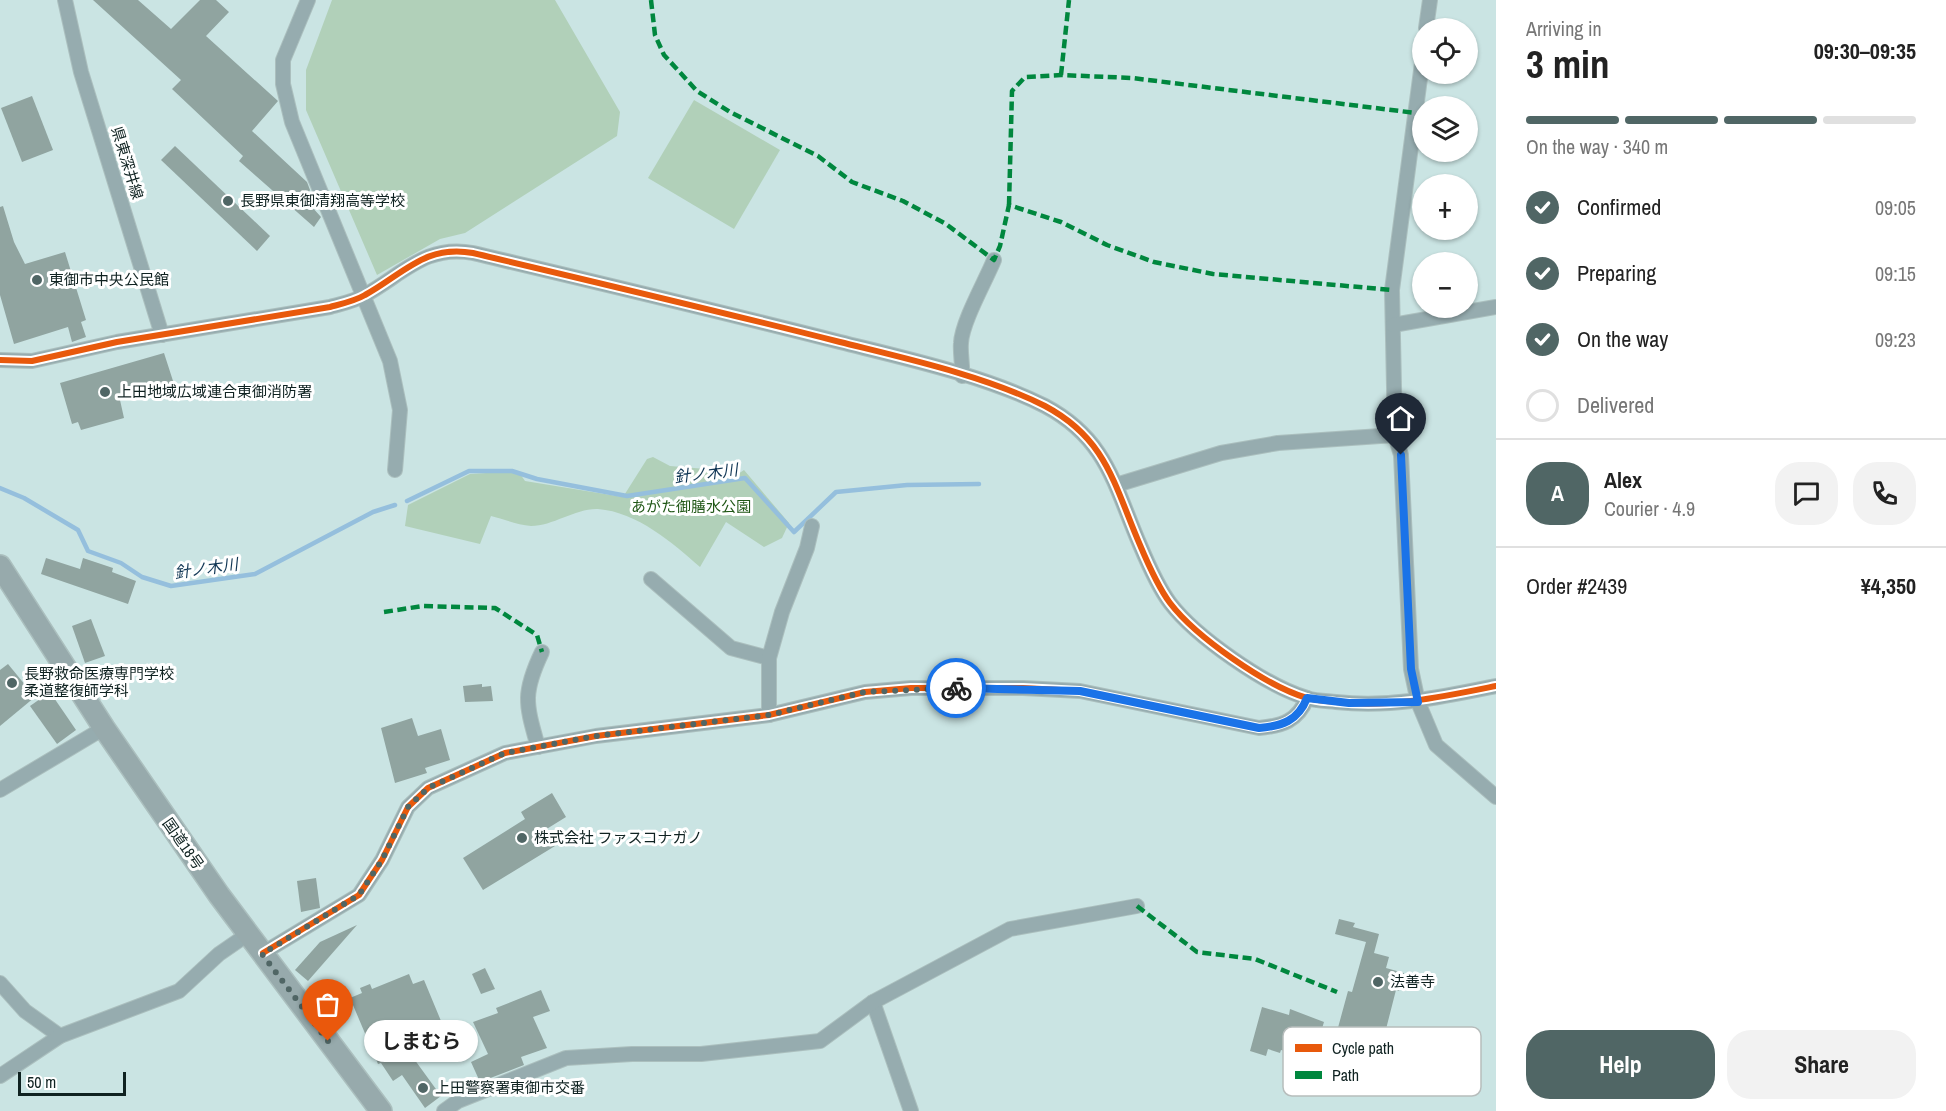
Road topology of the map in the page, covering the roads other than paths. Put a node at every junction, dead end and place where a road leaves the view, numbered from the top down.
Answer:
1 (65, 0) edge
2 (308, 0) edge
3 (1430, 0) edge
4 (1427, 18) edge
5 (1419, 84) edge
6 (993, 260) dead end
7 (363, 297) junction
8 (1496, 307) edge
9 (1394, 326) junction
10 (162, 335) junction
11 (0, 360) edge
12 (962, 376) junction
13 (1395, 435) junction
14 (394, 470) dead end
15 (1116, 485) junction
16 (812, 526) dead end
17 (0, 566) edge
18 (651, 579) dead end
19 (542, 652) dead end
20 (769, 658) junction
21 (1496, 686) edge
22 (1307, 698) junction
23 (1418, 702) junction
24 (769, 715) junction
25 (104, 728) junction
26 (538, 747) junction
27 (3, 785) edge
28 (1496, 797) edge
29 (1137, 906) dead end
30 (248, 934) junction
31 (262, 954) junction
32 (0, 983) edge
33 (873, 1002) junction
34 (60, 1036) junction
35 (0, 1076) edge
36 (381, 1111) edge
37 (444, 1111) edge
38 (910, 1111) edge

1 - 10 street, 県東深井線
2 - 7 street
3 - 4 street
5 - 9 street
6 - 12 street
7 - 10 street
7 - 12 street
7 - 14 street
8 - 9 street
9 - 13 street
10 - 11 street
12 - 15 street
13 - 15 street
13 - 23 street
15 - 22 street
16 - 20 street
17 - 25 highway, 国道18号
18 - 20 street
19 - 26 street
20 - 24 street
21 - 23 street
22 - 23 street
22 - 24 street
23 - 28 street
24 - 26 street
25 - 27 street
25 - 30 highway, 国道18号
26 - 31 street
29 - 33 street
30 - 31 highway, 国道18号
30 - 34 street
31 - 36 highway, 国道18号
32 - 34 street
33 - 37 street
33 - 38 street
34 - 35 street

